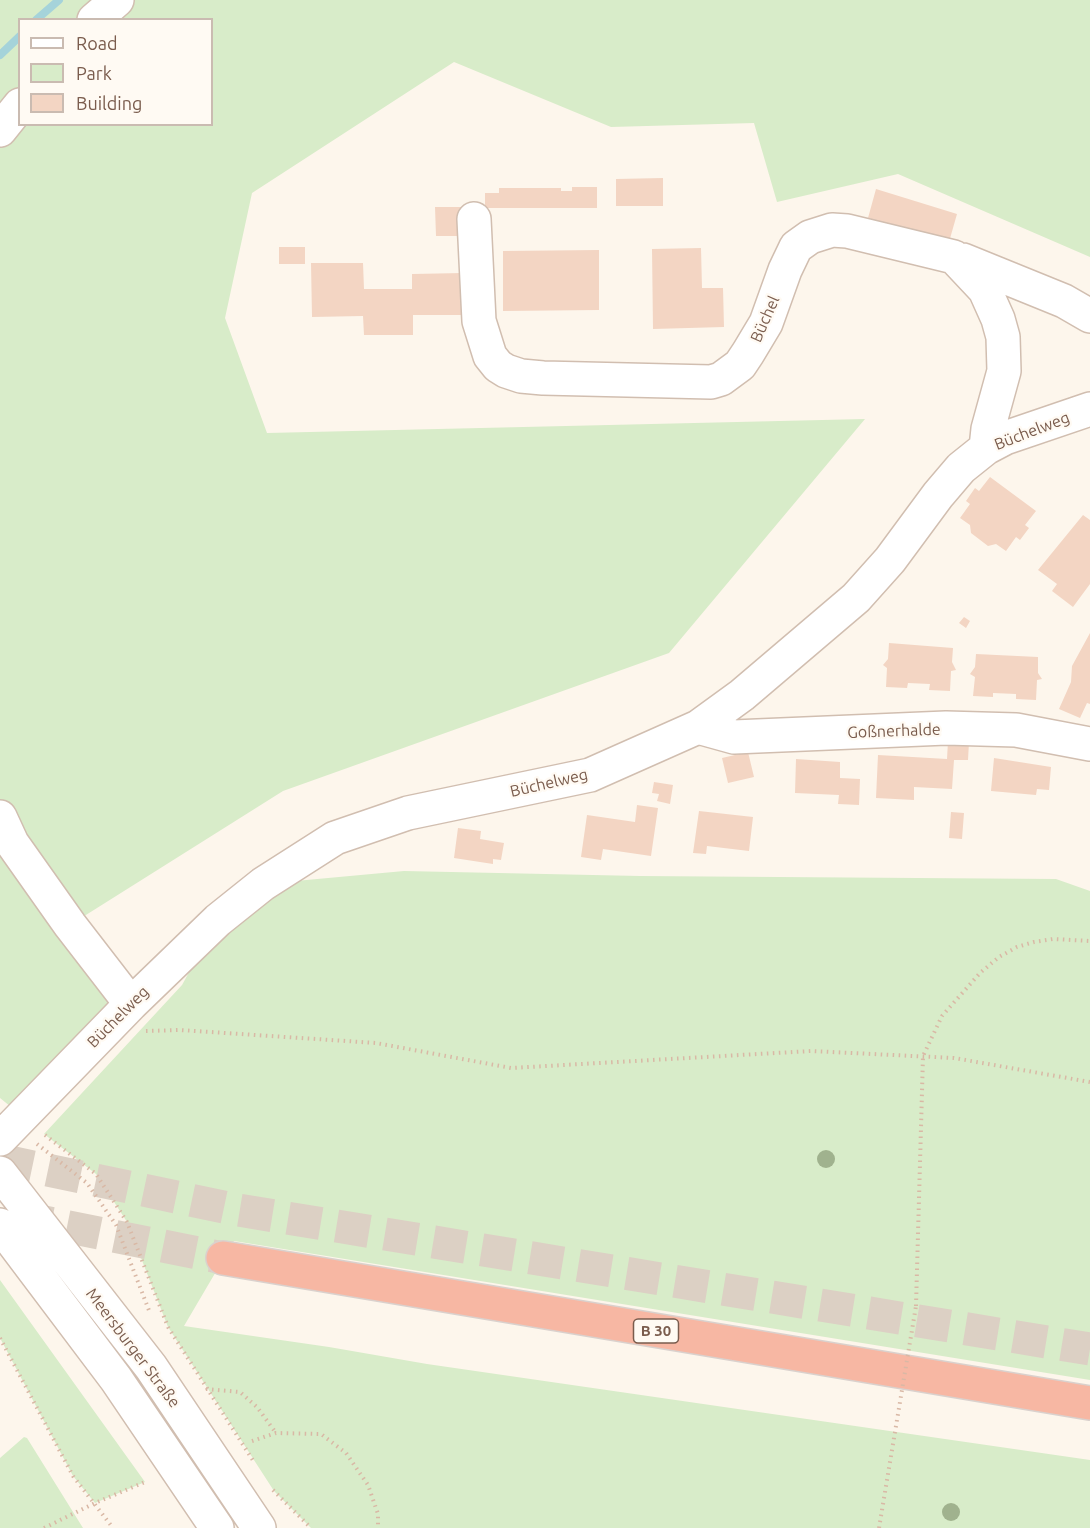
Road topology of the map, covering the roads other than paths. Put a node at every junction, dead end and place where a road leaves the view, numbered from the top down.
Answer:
1 (117, 0) edge
2 (96, 18) edge
3 (18, 108) edge
4 (0, 130) edge
5 (474, 219) dead end
6 (954, 256) junction
7 (1090, 316) edge
8 (1090, 410) edge
9 (986, 448) junction
10 (698, 727) junction
11 (1090, 744) edge
12 (0, 817) edge
13 (135, 1017) junction
14 (6, 1133) edge
15 (0, 1173) edge
16 (0, 1225) edge
17 (223, 1258) tunnel mouth
18 (1090, 1403) edge
19 (218, 1528) edge
20 (259, 1528) edge

1 - 2 street
3 - 4 street
5 - 6 street, Büchel
6 - 7 street, Büchel
6 - 9 street
8 - 9 street, Büchelweg
9 - 10 street, Büchelweg
10 - 11 street, Goßnerhalde
10 - 13 street, Büchelweg
12 - 13 street
13 - 14 street, Büchelweg
15 - 20 street, Meersburger Straße
16 - 19 street, Meersburger Straße
17 - 18 highway, B 30

